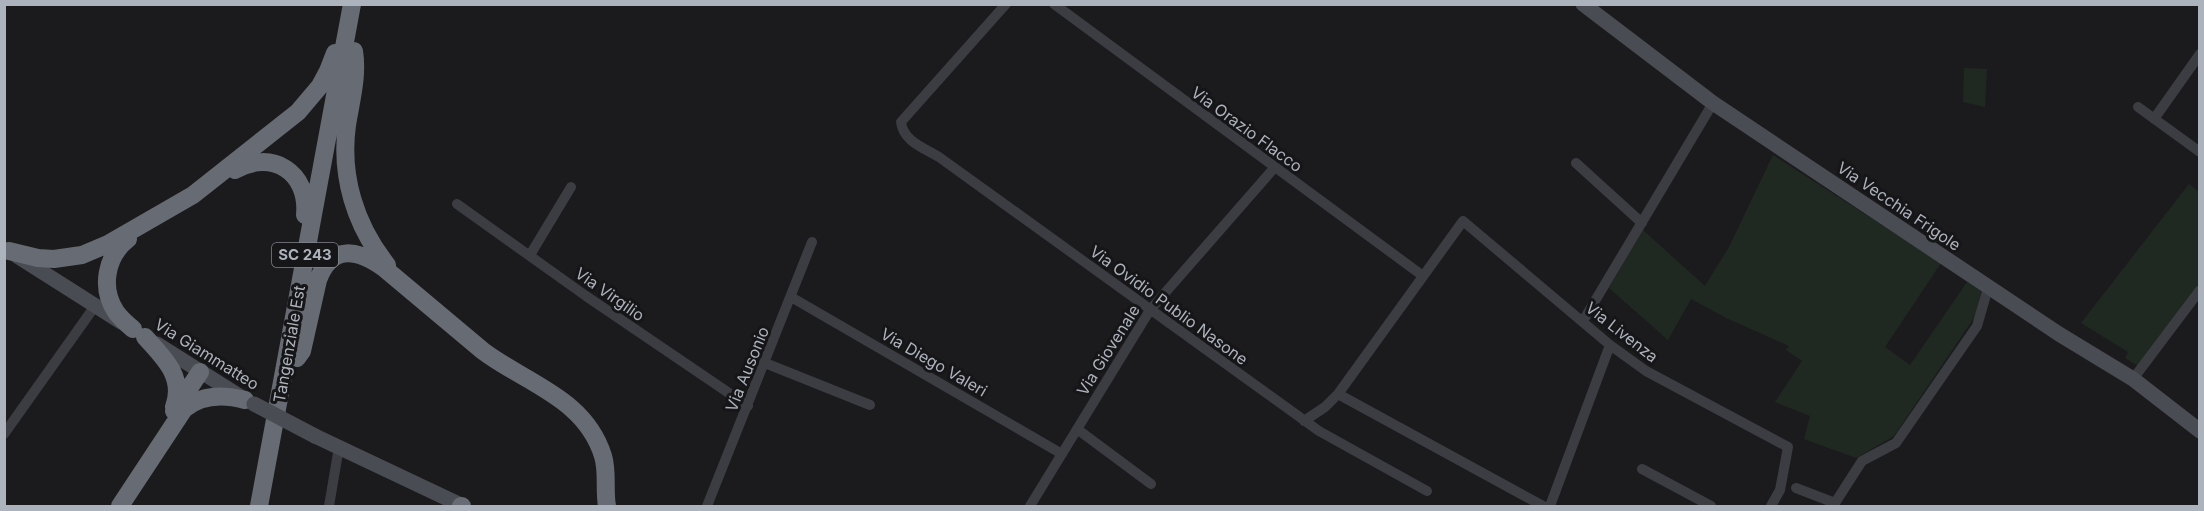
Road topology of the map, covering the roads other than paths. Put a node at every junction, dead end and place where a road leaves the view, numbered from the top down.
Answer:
1 (347, 4) edge
2 (352, 4) edge
3 (363, 4) edge
4 (1006, 4) edge
5 (1054, 4) edge
6 (1583, 4) edge
7 (354, 51) junction
8 (2199, 54) edge
9 (1713, 102) junction
10 (2138, 107) dead end
11 (2154, 119) junction
12 (2199, 152) edge
13 (1576, 163) dead end
14 (1275, 167) junction
15 (571, 187) dead end
16 (457, 204) dead end
17 (1642, 223) junction
18 (812, 242) dead end
19 (7, 249) edge
20 (530, 255) junction
21 (1424, 276) junction
22 (401, 282) junction
23 (1988, 288) junction
24 (2199, 290) edge
25 (791, 297) junction
26 (95, 306) junction
27 (1150, 310) junction
28 (1583, 321) junction
29 (292, 327) junction
30 (139, 333) junction
31 (1610, 345) junction
32 (297, 358) junction
33 (765, 363) junction
34 (200, 372) junction
35 (2133, 379) junction
36 (1338, 394) junction
37 (249, 402) junction
38 (870, 405) dead end
39 (748, 406) junction
40 (173, 418) junction
41 (1304, 421) junction
42 (1077, 429) junction
43 (2199, 431) edge
44 (4, 434) edge
45 (339, 447) junction
46 (1062, 454) junction
47 (1642, 469) dead end
48 (606, 477) junction
49 (1151, 484) dead end
50 (1796, 488) dead end
51 (1427, 491) dead end
52 (261, 506) edge
53 (458, 506) edge
54 (114, 507) edge
55 (120, 507) edge
56 (129, 507) edge
57 (329, 507) edge
58 (601, 507) edge
59 (607, 507) edge
60 (707, 507) edge
61 (1030, 507) edge
62 (1543, 507) edge
63 (1550, 507) edge
64 (1711, 507) edge
65 (1771, 507) edge

1 - 19 highway
2 - 29 highway, Tangenziale Est / SC 243
3 - 7 highway, Tangenziale Est / SC 243
4 - 27 street, Via Ovidio Publio Nasone
5 - 14 street, Via Orazio Flacco
6 - 9 street, Via Vecchia Frigole
7 - 22 highway
7 - 32 highway, Tangenziale Est / SC 243
8 - 11 street
9 - 17 street
9 - 23 street, Via Vecchia Frigole
10 - 11 street
11 - 12 street
13 - 17 street
14 - 21 street, Via Orazio Flacco
14 - 27 street, Via Giovenale
15 - 20 street
16 - 20 street, Via Virgilio
17 - 28 street
18 - 25 street, Via Ausonio
19 - 26 street, Via Giammatteo
20 - 39 street, Via Virgilio
21 - 28 street, Via Livenza
21 - 36 street
22 - 32 highway
22 - 48 highway
23 - 35 street, Via Vecchia Frigole
23 - 50 street
24 - 35 street
25 - 33 street, Via Ausonio
25 - 46 street, Via Diego Valeri
26 - 30 street, Via Giammatteo
26 - 44 street
27 - 41 street, Via Ovidio Publio Nasone
27 - 42 street, Via Giovenale
28 - 31 street, Via Livenza
29 - 30 highway
29 - 52 highway, Tangenziale Est / SC 243
30 - 34 street, Via Giammatteo
30 - 40 highway
31 - 63 street
31 - 65 street, Via Livenza
32 - 52 highway, Tangenziale Est / SC 243
33 - 38 street
33 - 39 street, Via Ausonio
34 - 37 street, Via Giammatteo
34 - 40 highway
35 - 43 street, Via Vecchia Frigole
36 - 41 street
36 - 62 street
37 - 40 highway
37 - 45 street, Via Giammatteo, bridge
39 - 60 street, Via Ausonio
40 - 54 highway
40 - 55 highway
40 - 56 street
41 - 51 street, Via Ovidio Publio Nasone
42 - 46 street, Via Giovenale
42 - 49 street
45 - 53 street, Via Giammatteo
45 - 57 street
46 - 61 street, Via Giovenale
47 - 64 street
48 - 58 highway
48 - 59 highway

